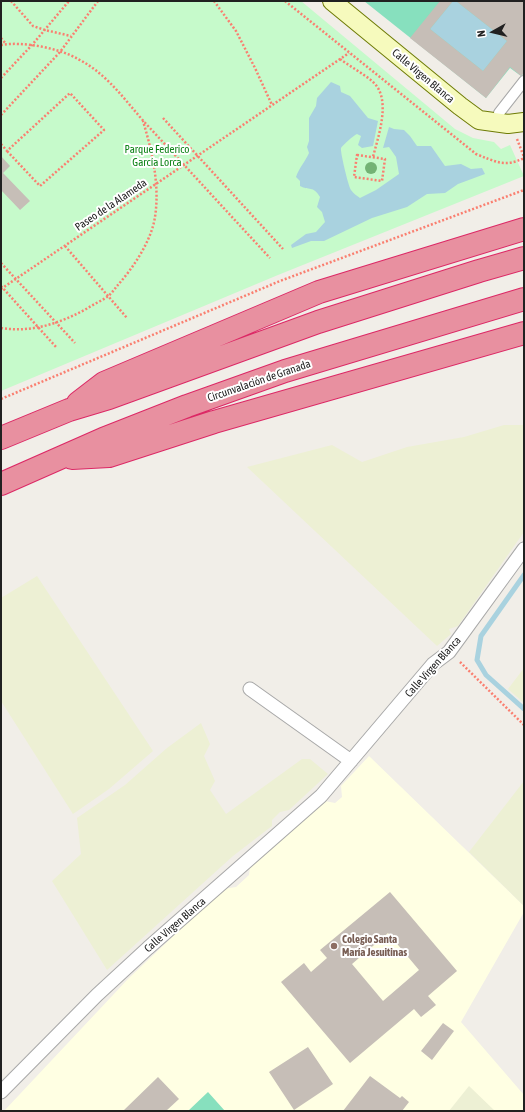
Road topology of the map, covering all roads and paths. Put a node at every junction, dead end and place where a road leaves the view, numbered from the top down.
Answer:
1 (11, 1) edge
2 (69, 1) edge
3 (98, 1) edge
4 (214, 1) edge
5 (285, 1) edge
6 (332, 1) edge
7 (45, 30) junction
8 (71, 36) junction
9 (1, 38) edge
10 (6, 44) junction
11 (1, 45) edge
12 (32, 45) junction
13 (60, 52) junction
14 (349, 53) junction
15 (340, 60) junction
16 (1, 78) edge
17 (524, 81) edge
18 (272, 105) junction
19 (498, 113) dead end
20 (1, 115) edge
21 (163, 118) dead end
22 (143, 120) junction
23 (520, 130) edge
24 (1, 144) edge
25 (7, 151) junction
26 (198, 156) junction
27 (373, 157) junction
28 (524, 158) edge
29 (184, 165) junction
30 (156, 184) junction
31 (524, 190) edge
32 (524, 229) edge
33 (65, 246) junction
34 (283, 249) dead end
35 (270, 258) dead end
36 (524, 258) edge
37 (1, 263) edge
38 (16, 279) junction
39 (2, 288) edge
40 (108, 297) junction
41 (524, 299) edge
42 (127, 318) dead end
43 (57, 323) junction
44 (1, 328) edge
45 (39, 328) junction
46 (524, 333) edge
47 (75, 343) dead end
48 (56, 347) dead end
49 (1, 399) edge
50 (69, 410) junction
51 (1, 438) edge
52 (57, 459) junction
53 (1, 484) edge
54 (524, 549) edge
55 (449, 652) junction
56 (250, 689) dead end
57 (524, 725) edge
58 (351, 761) junction
59 (1, 1092) edge

1 - 7 path
2 - 7 path
3 - 8 path
4 - 18 path
5 - 14 path
6 - 23 main road, Calle Virgen Blanca
7 - 8 path
7 - 12 path
8 - 13 path
9 - 10 path
10 - 11 path
10 - 12 path
12 - 13 path
12 - 16 path
13 - 20 path
13 - 22 path
14 - 15 path, Paseo de la Alameda
14 - 28 path
15 - 18 path, Paseo de la Alameda
15 - 27 path
17 - 19 street
18 - 26 path, Paseo de la Alameda
21 - 26 path
22 - 29 path
22 - 30 path
23 - 28 path
24 - 25 path
25 - 25 path
26 - 29 path, Paseo de la Alameda
26 - 34 path
27 - 27 path
29 - 30 path, Paseo de la Alameda
29 - 35 path
30 - 33 path, Paseo de la Alameda
30 - 40 path
31 - 49 path
32 - 50 highway
33 - 38 path, Paseo de la Alameda
33 - 40 path
36 - 50 highway
37 - 38 path
38 - 39 path, Paseo de la Alameda
38 - 43 path
39 - 45 path
40 - 42 path
40 - 43 path
41 - 52 highway, Circunvalación de Granada
43 - 45 path
43 - 47 path
44 - 45 path
45 - 48 path
46 - 52 highway
50 - 51 highway
52 - 53 highway, Circunvalación de Granada
54 - 55 street, Calle Virgen Blanca
55 - 57 path
55 - 58 street, Calle Virgen Blanca
56 - 58 street
58 - 59 street, Calle Virgen Blanca

